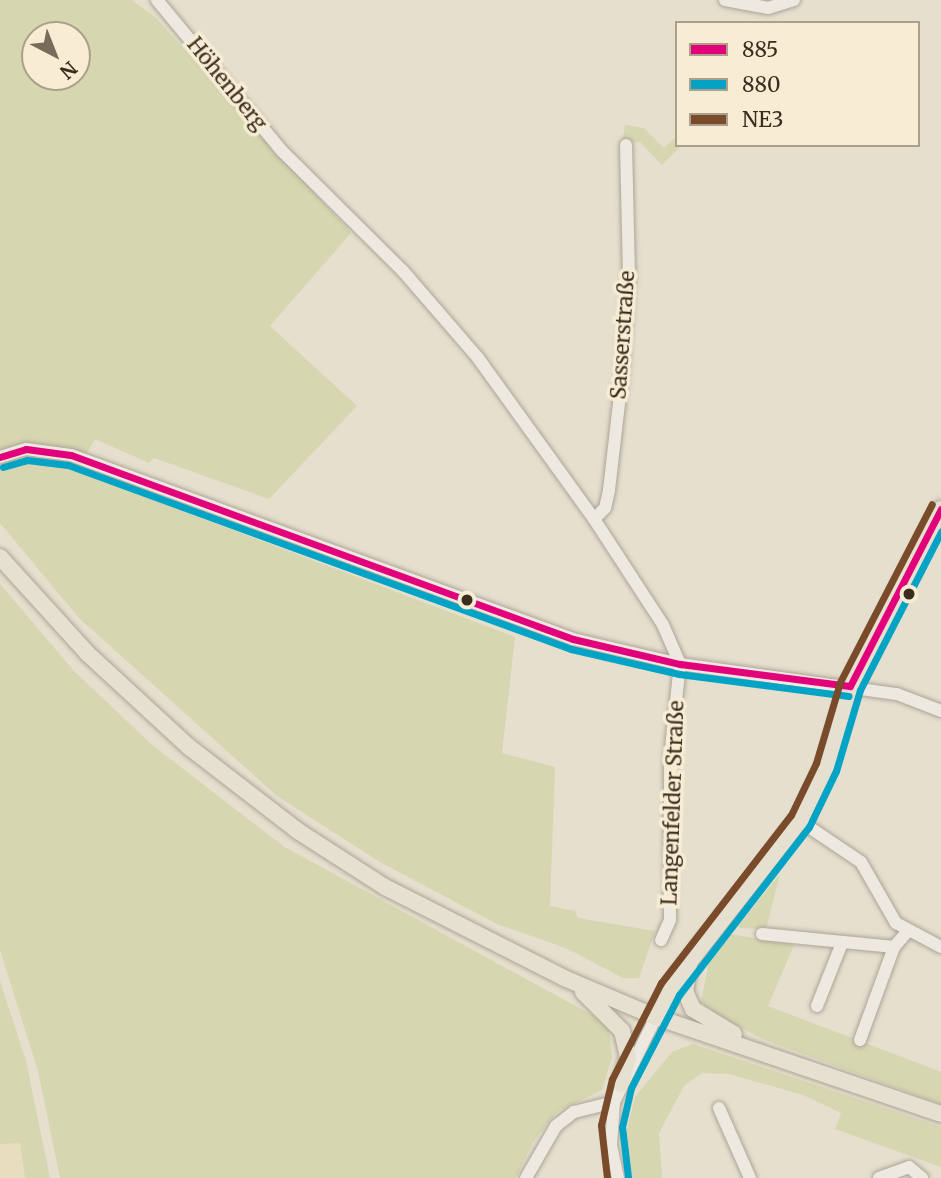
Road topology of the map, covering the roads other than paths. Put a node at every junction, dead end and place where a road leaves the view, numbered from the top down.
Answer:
1 (157, 0) edge
2 (725, 0) edge
3 (794, 0) edge
4 (626, 145) dead end
5 (0, 457) edge
6 (941, 509) edge
7 (594, 519) junction
8 (0, 557) edge
9 (680, 664) junction
10 (850, 685) junction
11 (941, 711) edge
12 (800, 821) junction
13 (908, 932) junction
14 (762, 934) dead end
15 (661, 940) dead end
16 (842, 943) junction
17 (894, 947) junction
18 (941, 947) edge
19 (695, 955) junction
20 (564, 978) junction
21 (817, 1006) dead end
22 (656, 1017) junction
23 (860, 1040) dead end
24 (754, 1050) junction
25 (621, 1084) junction
26 (614, 1102) junction
27 (719, 1108) dead end
28 (941, 1114) edge
29 (526, 1178) edge
30 (618, 1178) edge
31 (750, 1178) edge
32 (879, 1178) edge
33 (922, 1178) edge

1 - 7 street, Höhenberg
2 - 3 street
4 - 7 street, Sasserstraße
5 - 9 street
6 - 10 main road
7 - 9 street, Höhenberg
8 - 20 main road
9 - 10 street
9 - 15 street, Langenfelder Straße
10 - 11 street
10 - 12 main road
12 - 13 street
12 - 19 main road
13 - 17 street
13 - 18 street
14 - 16 street
16 - 17 street
16 - 21 street
17 - 23 street
19 - 22 main road
19 - 24 main road
20 - 22 main road
20 - 25 main road
22 - 24 main road
22 - 25 street
24 - 28 main road
25 - 26 street
26 - 29 street
26 - 30 street
27 - 31 street
32 - 33 street

